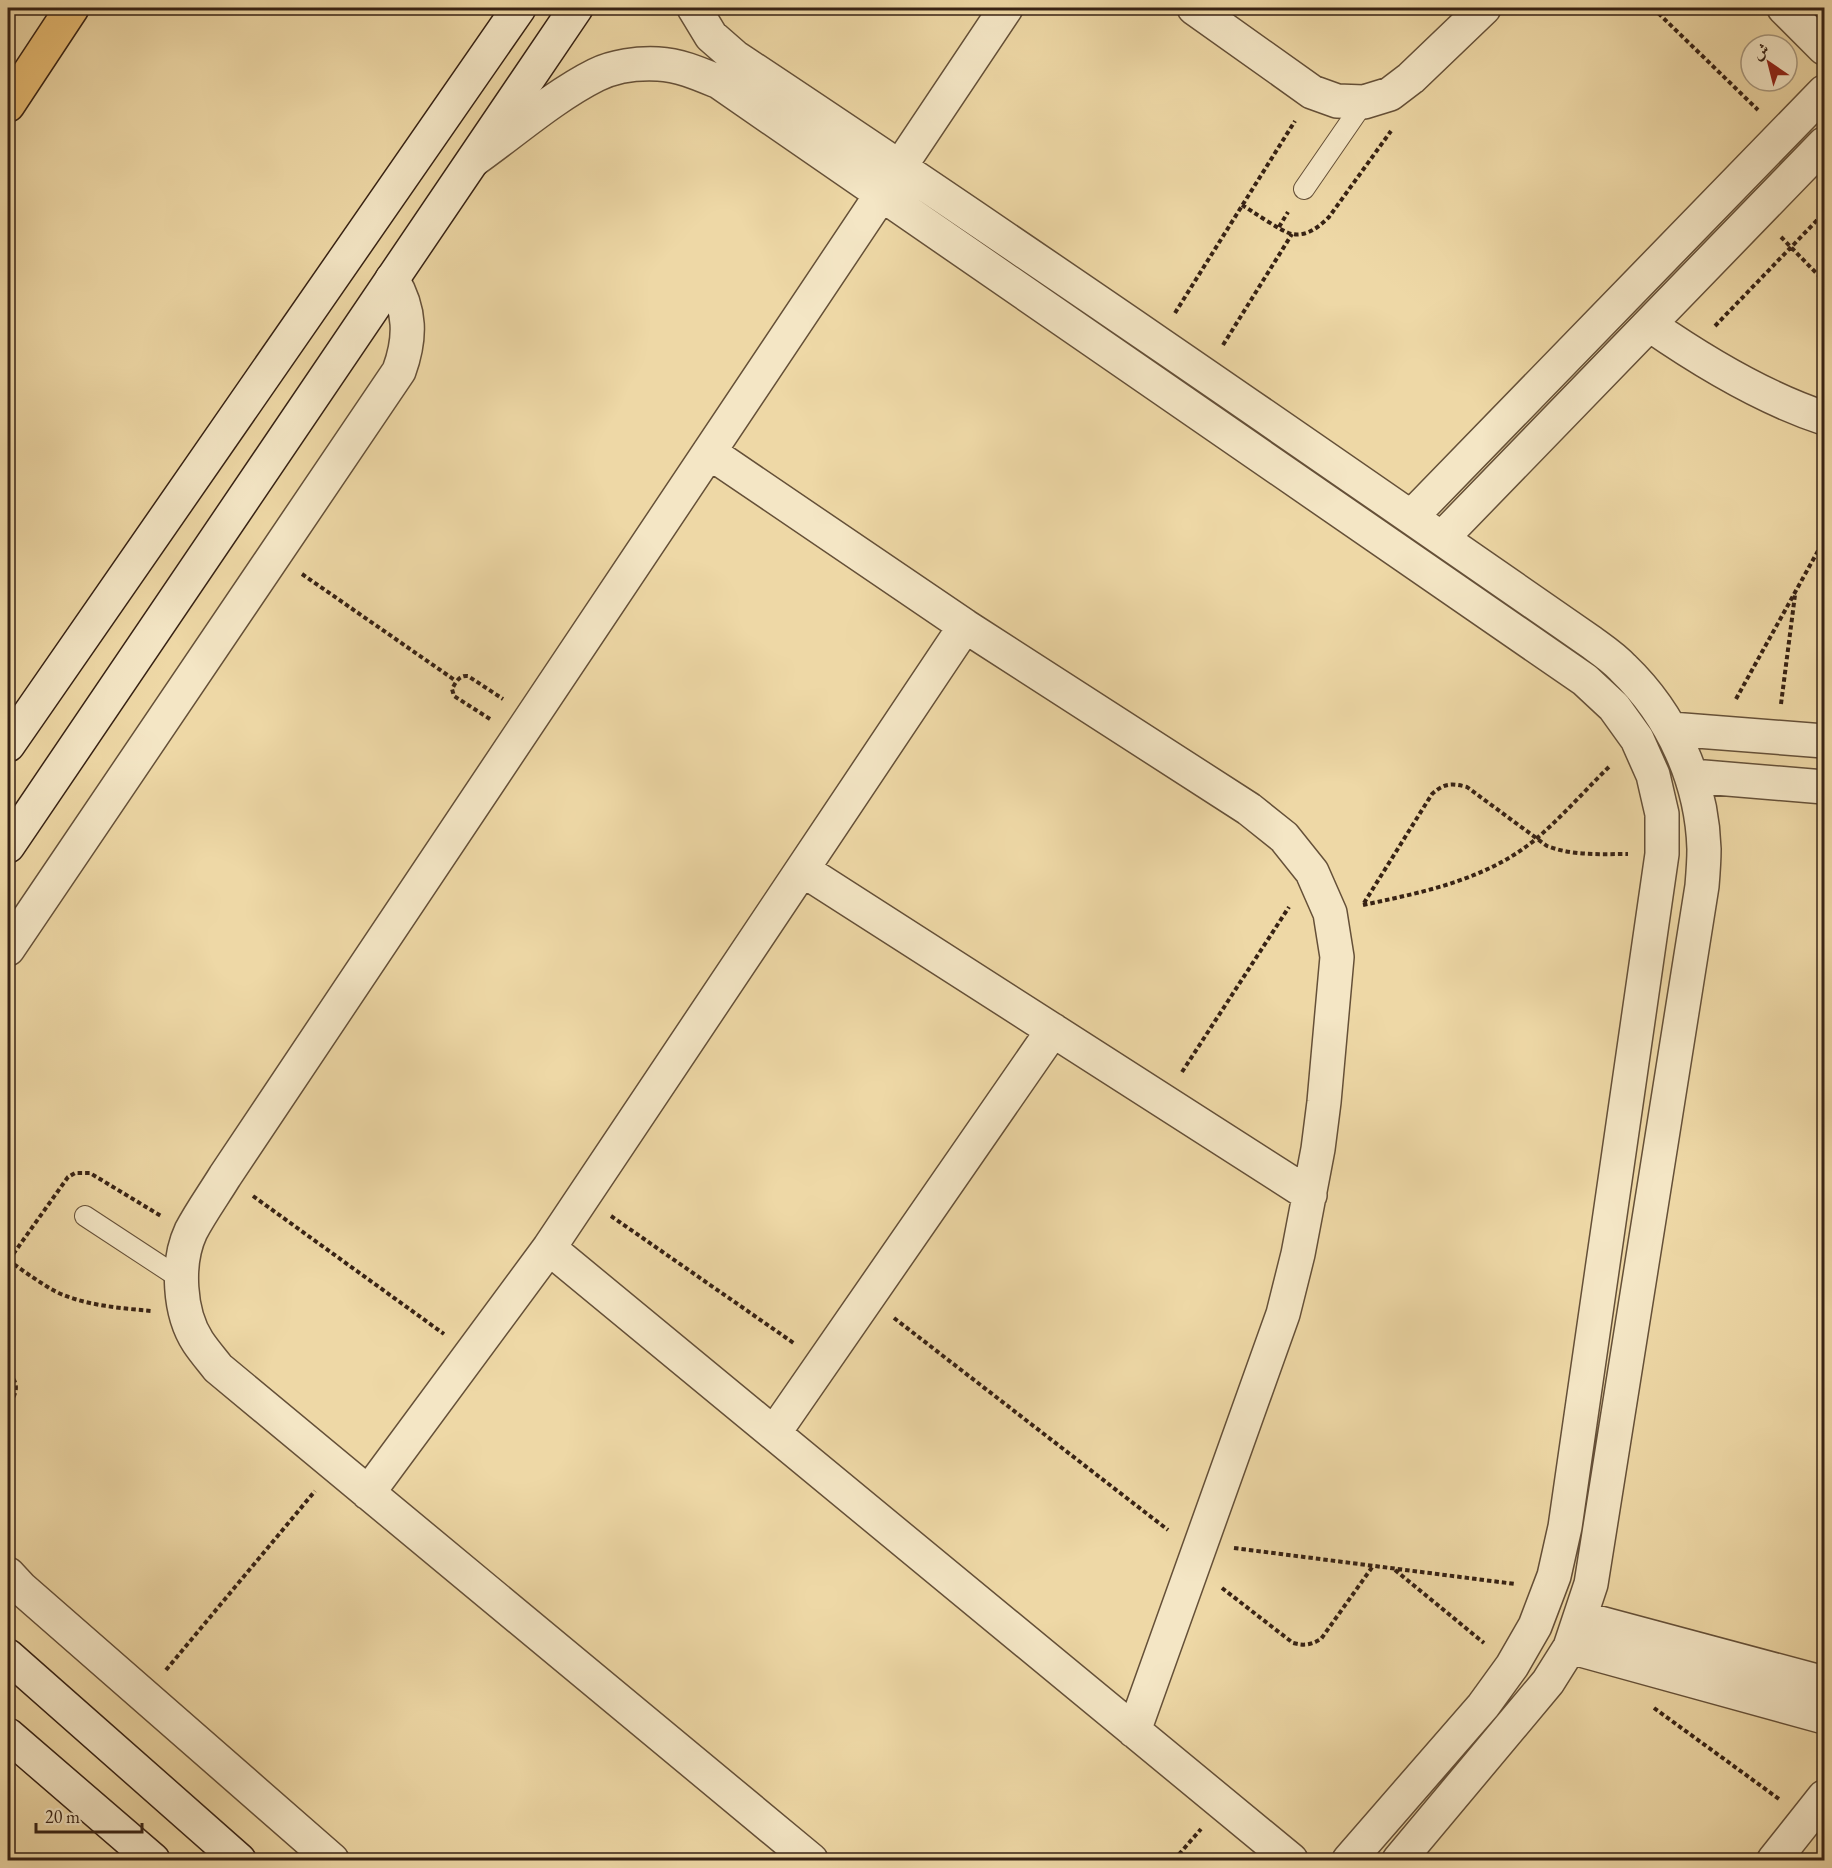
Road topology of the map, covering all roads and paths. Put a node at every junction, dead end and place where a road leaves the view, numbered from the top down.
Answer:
1 (72, 8) edge
2 (519, 8) edge
3 (576, 8) edge
4 (694, 8) edge
5 (1006, 8) edge
6 (1194, 8) edge
7 (1484, 8) edge
8 (1653, 8) edge
9 (1784, 8) edge
10 (1824, 48) edge
11 (1312, 92) junction
12 (1824, 92) edge
13 (1364, 102) junction
14 (8, 105) edge
15 (1783, 135) junction
16 (1824, 144) edge
17 (471, 162) junction
18 (900, 166) junction
19 (1304, 189) dead end
20 (881, 194) junction
21 (1757, 213) junction
22 (1824, 213) edge
23 (1292, 234) dead end
24 (1791, 247) junction
25 (392, 279) junction
26 (1824, 281) edge
27 (1650, 325) junction
28 (1157, 341) junction
29 (1689, 352) junction
30 (1205, 374) junction
31 (1824, 418) edge
32 (709, 452) junction
33 (1411, 517) junction
34 (1442, 538) junction
35 (1824, 540) edge
36 (274, 554) junction
37 (1795, 592) junction
38 (965, 626) junction
39 (456, 681) junction
40 (525, 728) junction
41 (1671, 729) junction
42 (1717, 733) junction
43 (1776, 737) junction
44 (1637, 739) junction
45 (1824, 741) edge
46 (8, 745) edge
47 (1692, 776) junction
48 (1824, 787) edge
49 (1536, 839) junction
50 (8, 846) edge
51 (1662, 854) junction
52 (803, 870) junction
53 (1312, 872) junction
54 (8, 949) edge
55 (1053, 1030) junction
56 (1164, 1101) junction
57 (225, 1176) junction
58 (1310, 1195) junction
59 (584, 1197) junction
60 (85, 1216) dead end
61 (549, 1248) junction
62 (8, 1260) edge
63 (183, 1294) junction
64 (867, 1298) junction
65 (471, 1354) junction
66 (822, 1363) junction
67 (8, 1373) edge
68 (8, 1405) edge
69 (774, 1433) junction
70 (336, 1466) junction
71 (368, 1493) junction
72 (1197, 1554) junction
73 (1373, 1566) junction
74 (1394, 1569) junction
75 (8, 1574) edge
76 (1549, 1589) junction
77 (1575, 1632) junction
78 (8, 1656) edge
79 (1512, 1666) junction
80 (1824, 1683) edge
81 (145, 1696) junction
82 (1646, 1702) dead end
83 (1824, 1717) edge
84 (1134, 1731) junction
85 (8, 1735) edge
86 (1815, 1808) edge
87 (153, 1860) edge
88 (239, 1860) edge
89 (332, 1860) edge
90 (811, 1860) edge
91 (1291, 1860) edge
92 (1349, 1860) edge
93 (1399, 1860) edge
94 (1774, 1860) edge

1 - 14 highway
2 - 46 street
3 - 17 street
4 - 18 street
5 - 18 street
6 - 11 street
7 - 13 street
8 - 15 path
9 - 10 street
11 - 13 street
11 - 28 path
12 - 15 street
13 - 19 lane
15 - 33 street
16 - 21 street
17 - 20 street
17 - 25 street
18 - 20 street
18 - 28 street
20 - 32 street
20 - 44 street
21 - 24 path
21 - 27 street
22 - 24 path
23 - 30 path
24 - 26 path
24 - 29 path
25 - 36 street
25 - 50 street
27 - 29 street
27 - 34 street
28 - 30 street
29 - 31 street
30 - 33 street
32 - 38 street
32 - 40 street
33 - 34 street
34 - 41 street
35 - 37 path
36 - 39 path
36 - 54 street
37 - 42 path
37 - 43 path
38 - 52 street
38 - 53 street
39 - 40 path
39 - 40 path
40 - 57 street
41 - 42 street
41 - 47 street
42 - 43 street
43 - 45 street
44 - 49 path
44 - 51 street
47 - 48 street
47 - 77 street
49 - 49 path
49 - 51 path
51 - 76 street
52 - 55 street
52 - 59 street
53 - 56 path
53 - 58 street
55 - 56 street
55 - 64 street
56 - 58 street
57 - 63 street
57 - 65 path
58 - 72 street
59 - 61 street
59 - 66 path
60 - 63 lane
61 - 65 street
61 - 69 street
62 - 63 path
63 - 70 street
64 - 66 street
64 - 72 path
65 - 71 street
66 - 69 street
67 - 68 path
69 - 84 street
70 - 71 street
70 - 81 path
71 - 90 street
72 - 73 path
72 - 73 path
72 - 84 street
73 - 74 path
74 - 76 path
74 - 79 path
75 - 81 street
76 - 79 street
77 - 80 street
77 - 83 street
77 - 93 street
78 - 88 street
79 - 92 street
81 - 89 street
82 - 86 path
84 - 91 street
85 - 87 street
86 - 94 street

